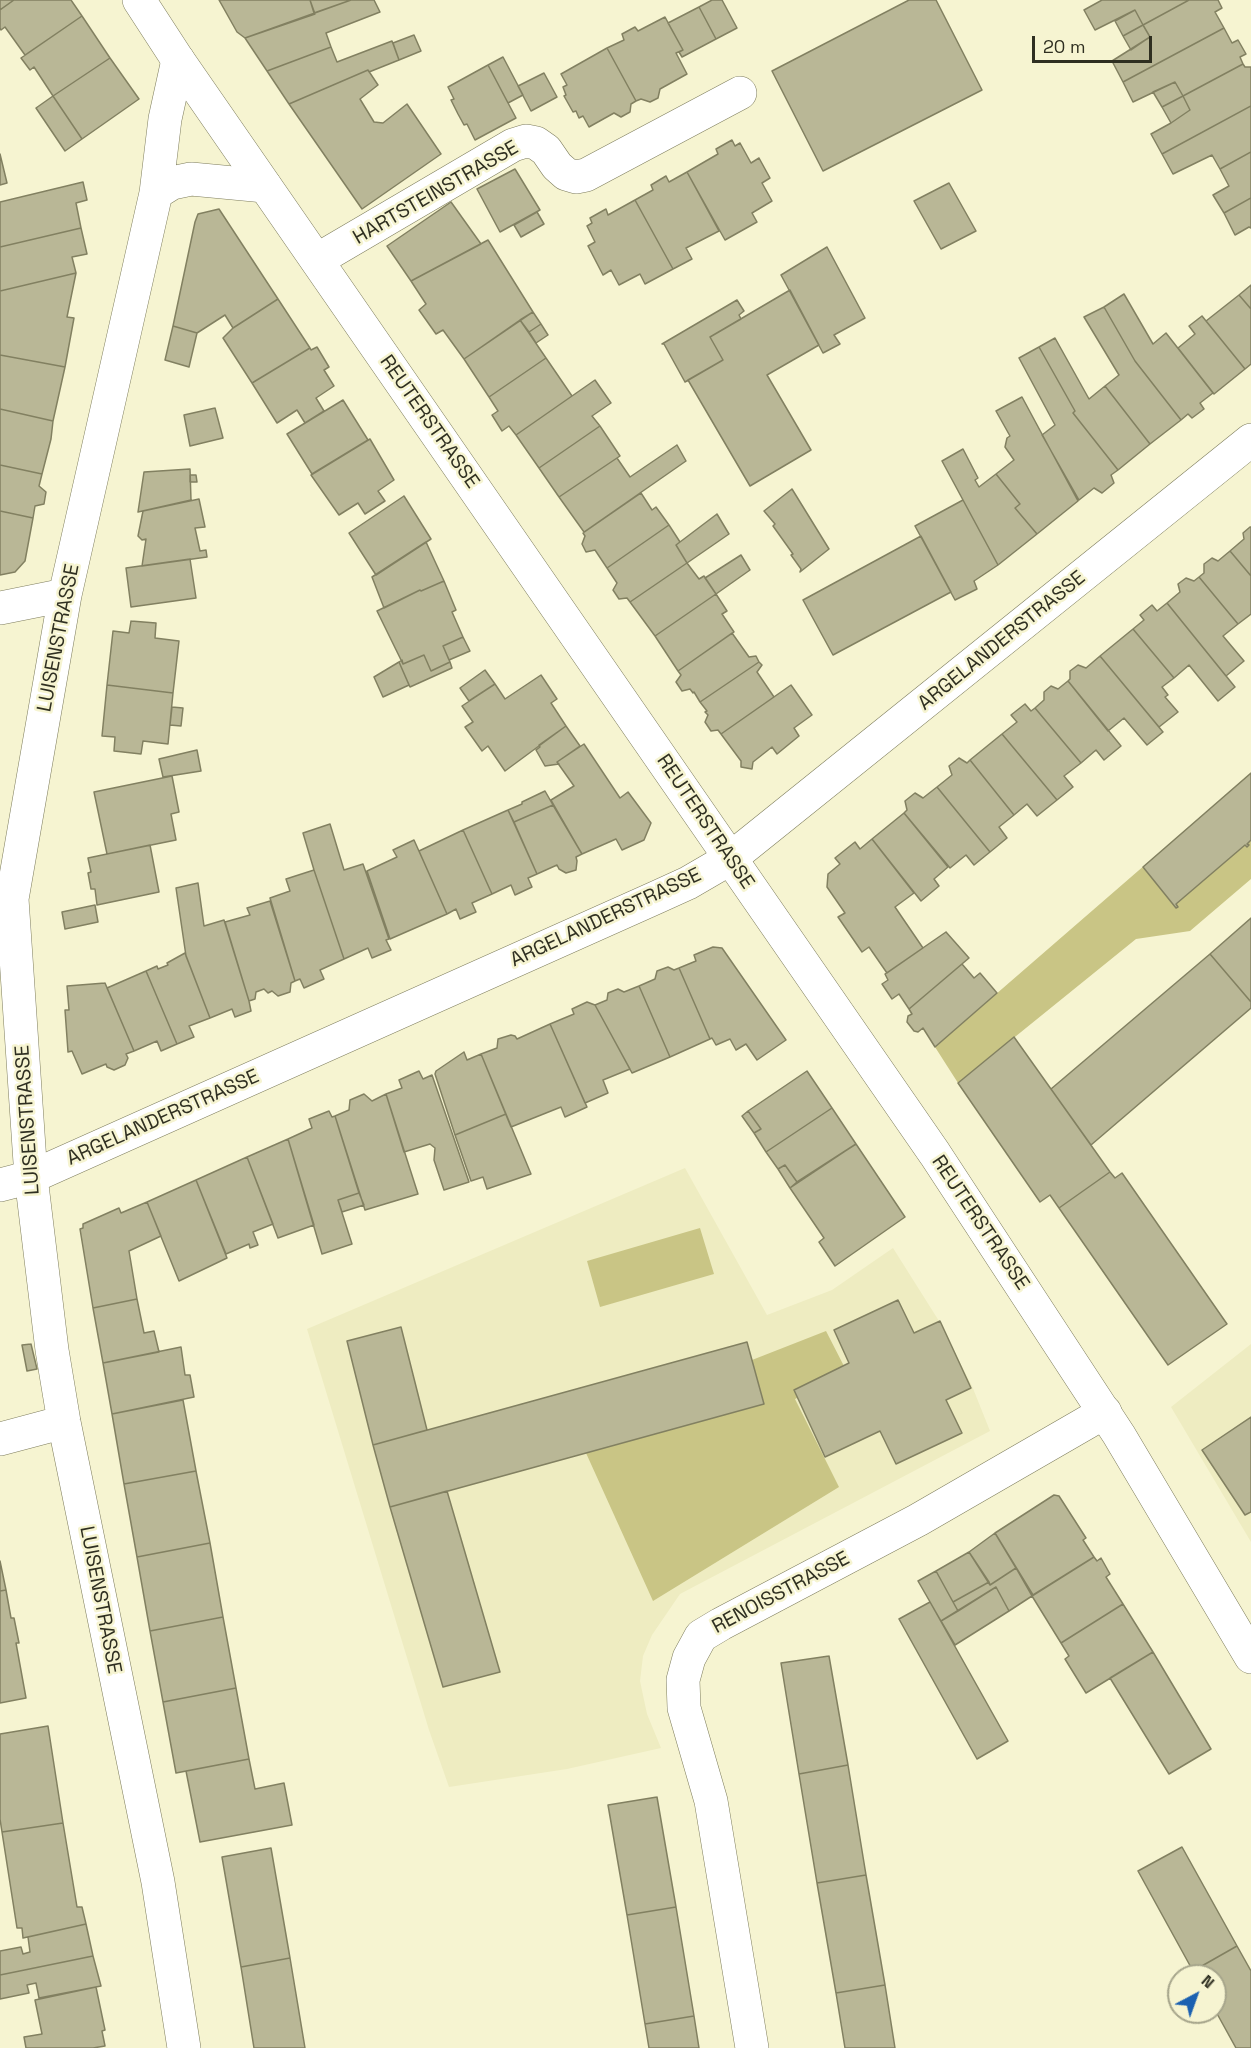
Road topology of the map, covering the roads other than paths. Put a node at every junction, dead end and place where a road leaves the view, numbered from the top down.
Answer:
1 (139, 0) edge
2 (178, 60) junction
3 (740, 93) dead end
4 (265, 186) junction
5 (156, 193) junction
6 (317, 260) junction
7 (1251, 440) edge
8 (65, 595) junction
9 (0, 608) edge
10 (730, 858) junction
11 (31, 1177) junction
12 (0, 1185) edge
13 (1105, 1412) junction
14 (64, 1422) junction
15 (0, 1439) edge
16 (1251, 1657) edge
17 (184, 2048) edge
18 (752, 2048) edge

1 - 2 street, REUTERSTRASSE
2 - 4 street, REUTERSTRASSE
2 - 5 street, LUISENSTRASSE
3 - 6 street, HARTSTEINSTRASSE
4 - 5 street
4 - 6 street, REUTERSTRASSE
5 - 8 street, LUISENSTRASSE
6 - 10 street, REUTERSTRASSE
7 - 10 street, ARGELANDERSTRASSE
8 - 9 street
8 - 11 street, LUISENSTRASSE
10 - 11 street, ARGELANDERSTRASSE
10 - 13 street, REUTERSTRASSE
11 - 12 street, ARGELANDERSTRASSE
11 - 14 street, LUISENSTRASSE
13 - 16 street, REUTERSTRASSE
13 - 18 street, RENOISSTRASSE
14 - 15 street
14 - 17 street, LUISENSTRASSE

